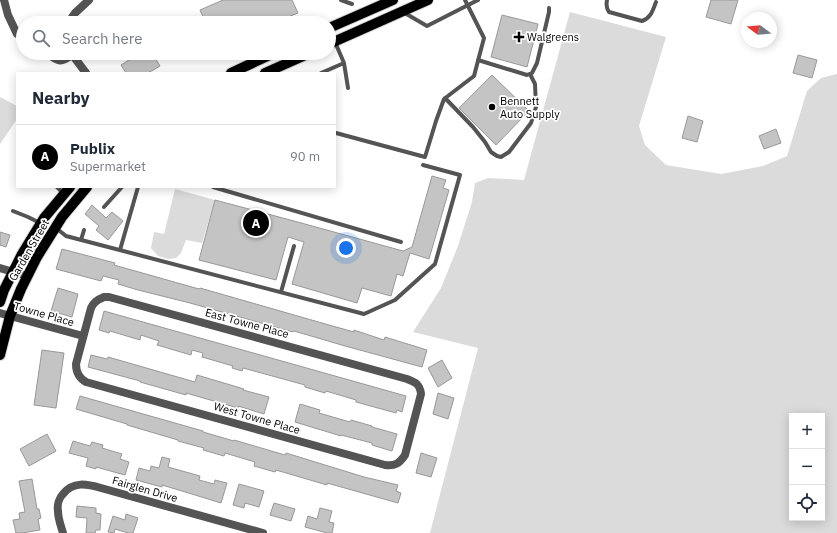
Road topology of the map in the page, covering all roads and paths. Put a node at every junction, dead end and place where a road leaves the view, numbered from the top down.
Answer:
1 (4, 0) edge
2 (89, 0) edge
3 (341, 0) edge
4 (392, 0) edge
5 (428, 0) edge
6 (465, 0) edge
7 (478, 0) edge
8 (607, 0) edge
9 (656, 2) dead end
10 (352, 4) dead end
11 (468, 5) junction
12 (549, 8) dead end
13 (403, 11) junction
14 (363, 13) junction
15 (73, 16) edge
16 (16, 32) edge
17 (336, 32) edge
18 (336, 34) edge
19 (336, 36) edge
20 (336, 46) edge
21 (76, 60) edge
22 (259, 60) edge
23 (294, 60) edge
24 (478, 60) junction
25 (344, 63) junction
26 (85, 72) edge
27 (233, 72) edge
28 (267, 72) edge
29 (323, 72) edge
30 (530, 74) junction
31 (348, 88) dead end
32 (445, 98) junction
33 (336, 133) edge
34 (423, 165) dead end
35 (86, 188) edge
36 (121, 188) edge
37 (138, 188) edge
38 (217, 188) edge
39 (64, 189) edge
40 (104, 207) dead end
41 (13, 211) dead end
42 (40, 224) junction
43 (55, 228) junction
44 (84, 230) dead end
45 (81, 240) junction
46 (401, 242) dead end
47 (294, 246) dead end
48 (120, 250) junction
49 (0, 268) edge
50 (14, 272) junction
51 (27, 276) junction
52 (281, 292) junction
53 (0, 302) edge
54 (5, 315) edge
55 (83, 336) junction
56 (0, 355) edge
57 (421, 394) joint
58 (63, 533) edge
59 (263, 533) edge

1 - 16 street
2 - 15 street
3 - 10 lane
4 - 14 main road
5 - 13 main road
6 - 11 lane
7 - 11 lane
8 - 9 lane
11 - 13 lane
11 - 24 lane
12 - 30 lane
13 - 18 main road
14 - 17 main road
14 - 19 main road
20 - 25 lane
21 - 26 street
22 - 27 main road
23 - 28 main road
24 - 30 lane
24 - 32 lane
25 - 29 lane
25 - 31 lane
30 - 32 lane
32 - 33 lane
34 - 52 lane
35 - 43 main road, Garden Street
36 - 40 lane
37 - 48 lane
38 - 46 lane
39 - 42 main road, Garden Street
41 - 42 lane
42 - 50 main road, Garden Street
43 - 45 lane
43 - 51 main road, Garden Street
44 - 45 lane
45 - 48 lane
47 - 52 lane
48 - 52 lane
49 - 50 street
50 - 51 street
50 - 53 main road, Garden Street
51 - 54 main road, Garden Street
54 - 55 street, Towne Place
54 - 56 main road, Garden Street
55 - 57 street, East Towne Place
55 - 57 street, West Towne Place
58 - 59 street, Fairglen Drive

